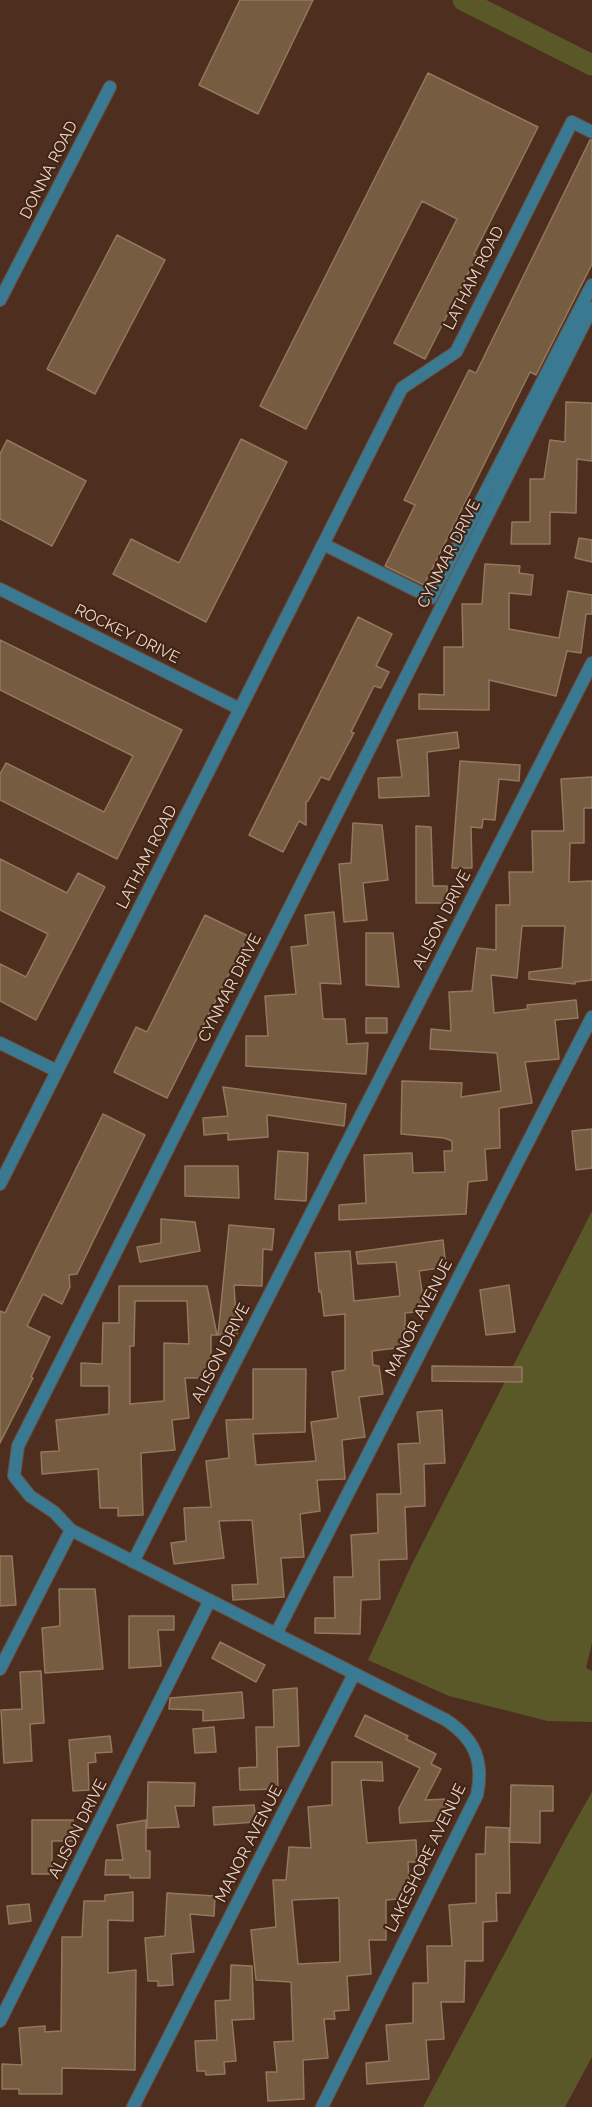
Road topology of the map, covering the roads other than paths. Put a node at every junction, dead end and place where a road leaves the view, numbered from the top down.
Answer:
1 (110, 87) dead end
2 (592, 132) edge
3 (592, 285) edge
4 (0, 300) edge
5 (592, 308) edge
6 (323, 544) junction
7 (0, 589) edge
8 (592, 663) edge
9 (240, 709) junction
10 (592, 1017) edge
11 (0, 1043) edge
12 (57, 1071) junction
13 (0, 1184) edge
14 (71, 1530) junction
15 (133, 1562) junction
16 (210, 1600) junction
17 (276, 1634) junction
18 (0, 1669) edge
19 (354, 1674) junction
20 (0, 2021) edge
21 (133, 2107) edge
22 (322, 2107) edge

1 - 4 street, DONNA ROAD
2 - 6 street, LATHAM ROAD
3 - 6 street
5 - 14 street, CYNMAR DRIVE
6 - 9 street, LATHAM ROAD
7 - 9 street, ROCKEY DRIVE
8 - 15 street, ALISON DRIVE
9 - 12 street, LATHAM ROAD
10 - 17 street, MANOR AVENUE
11 - 12 street
12 - 13 street, LATHAM ROAD
14 - 15 street
14 - 18 street
15 - 16 street
16 - 17 street
16 - 20 street, ALISON DRIVE
17 - 19 street
19 - 21 street, MANOR AVENUE
19 - 22 street, LAKESHORE AVENUE

